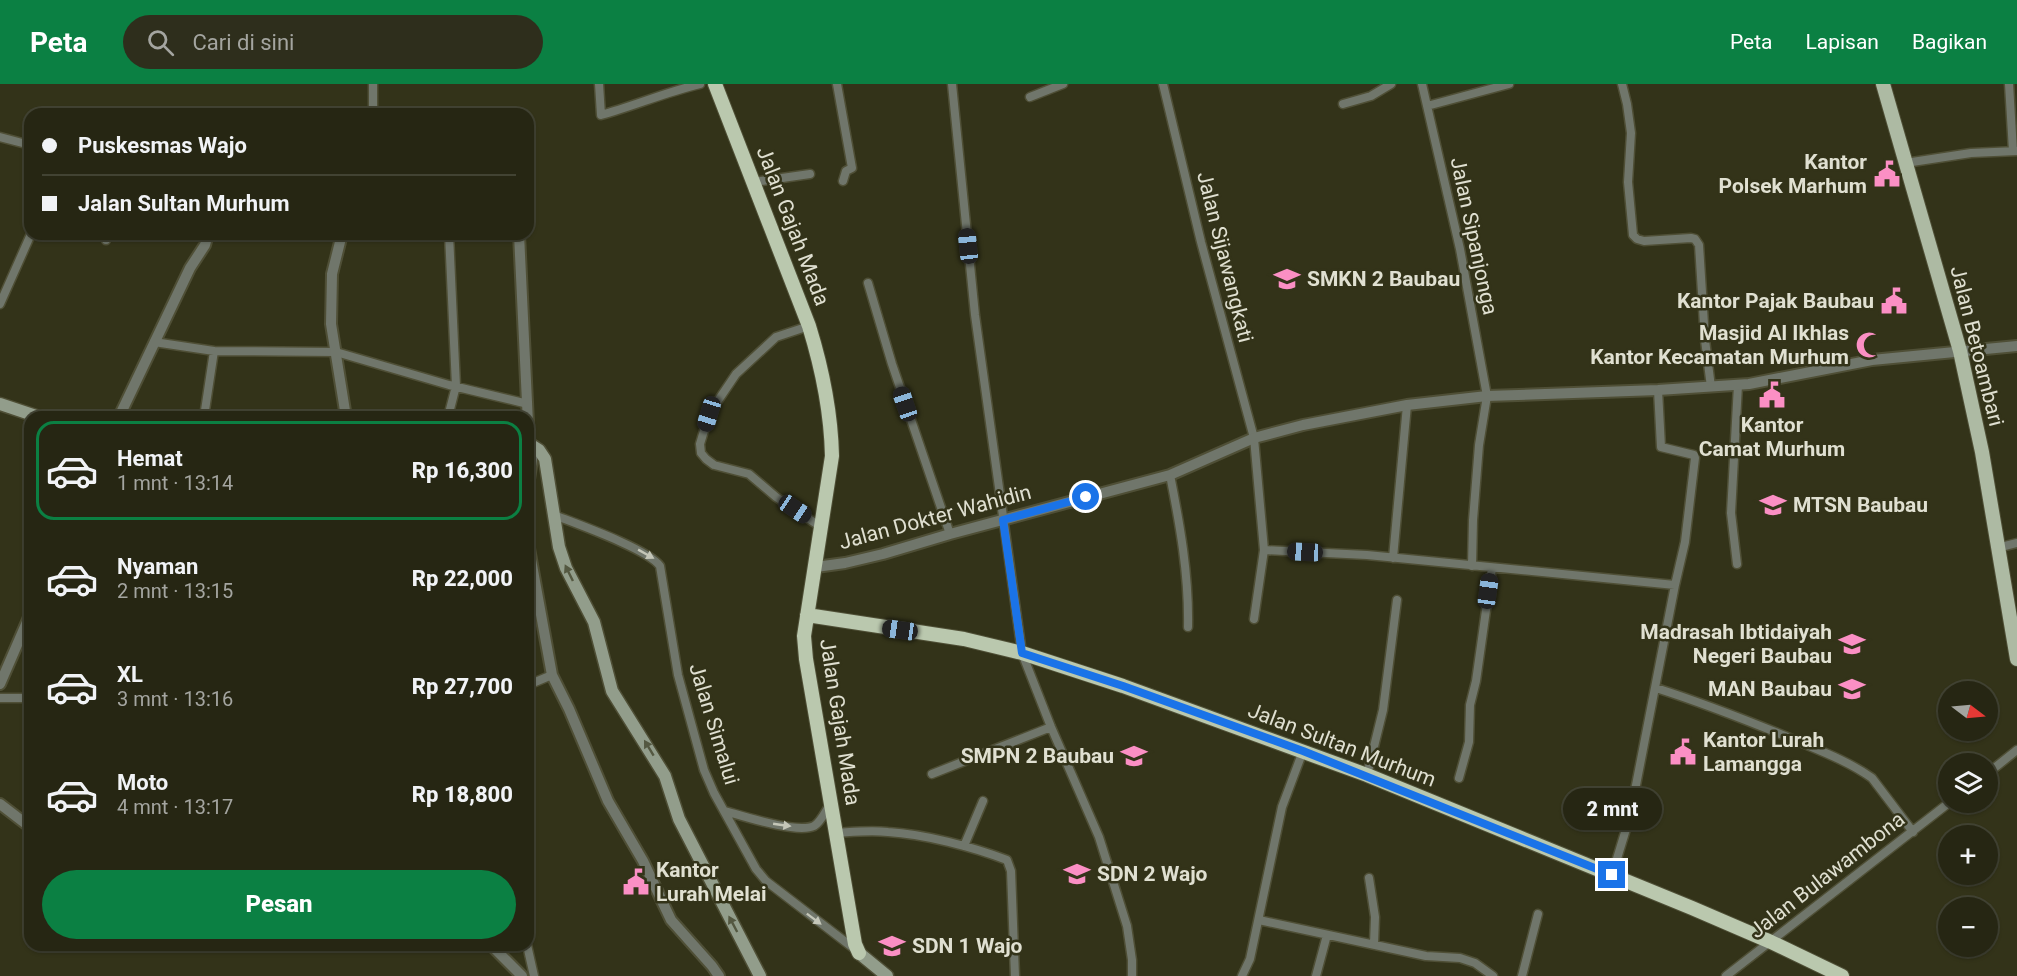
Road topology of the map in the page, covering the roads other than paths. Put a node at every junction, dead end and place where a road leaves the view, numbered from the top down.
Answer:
1 (373, 84) edge
2 (599, 84) edge
3 (699, 84) edge
4 (716, 84) edge
5 (837, 84) edge
6 (952, 84) edge
7 (1063, 84) edge
8 (1164, 84) edge
9 (1391, 84) edge
10 (1422, 84) edge
11 (1509, 84) edge
12 (1622, 84) edge
13 (1883, 84) edge
14 (1890, 84) edge
15 (2008, 84) edge
16 (1030, 97) dead end
17 (1343, 104) dead end
18 (1427, 106) junction
19 (373, 108) edge
20 (0, 137) edge
21 (24, 143) edge
22 (2015, 151) edge
23 (1912, 162) junction
24 (810, 174) dead end
25 (843, 181) dead end
26 (754, 182) junction
27 (28, 240) edge
28 (206, 240) edge
29 (340, 240) edge
30 (449, 240) edge
31 (520, 240) edge
32 (868, 283) dead end
33 (0, 304) edge
34 (809, 326) junction
35 (154, 342) junction
36 (2017, 346) edge
37 (1963, 350) junction
38 (214, 351) junction
39 (336, 352) junction
40 (1738, 385) junction
41 (456, 387) junction
42 (1711, 387) junction
43 (1658, 390) junction
44 (1487, 396) junction
45 (0, 404) edge
46 (528, 404) junction
47 (1407, 405) junction
48 (122, 411) edge
49 (205, 411) edge
50 (345, 411) edge
51 (450, 411) edge
52 (528, 411) edge
53 (24, 412) edge
54 (1254, 438) junction
55 (534, 447) edge
56 (1170, 475) junction
57 (554, 514) junction
58 (1003, 520) junction
59 (821, 527) junction
60 (950, 534) junction
61 (2006, 546) edge
62 (1264, 550) junction
63 (1393, 558) junction
64 (1737, 564) dead end
65 (1472, 566) junction
66 (816, 567) junction
67 (1492, 568) junction
68 (534, 576) edge
69 (1675, 585) junction
70 (1397, 600) dead end
71 (2017, 613) edge
72 (807, 615) junction
73 (1254, 619) dead end
74 (1188, 627) dead end
75 (24, 629) edge
76 (1022, 653) junction
77 (2017, 659) edge
78 (552, 675) junction
79 (534, 683) edge
80 (0, 684) edge
81 (1656, 688) junction
82 (0, 698) edge
83 (24, 698) edge
84 (1051, 727) junction
85 (2017, 750) edge
86 (1303, 751) junction
87 (1998, 765) edge
88 (932, 774) dead end
89 (1367, 775) junction
90 (1459, 778) dead end
91 (983, 801) dead end
92 (831, 802) junction
93 (0, 804) edge
94 (725, 811) junction
95 (1938, 812) edge
96 (24, 822) edge
97 (1913, 832) junction
98 (836, 833) junction
99 (964, 846) junction
100 (1612, 875) junction
101 (1369, 878) dead end
102 (1538, 914) dead end
103 (1259, 920) junction
104 (1327, 935) junction
105 (1771, 942) junction
106 (1374, 944) junction
107 (497, 951) edge
108 (528, 951) edge
109 (860, 953) junction
110 (522, 976) edge
111 (534, 976) edge
112 (719, 976) edge
113 (760, 976) edge
114 (887, 976) edge
115 (1015, 976) edge
116 (1132, 976) edge
117 (1242, 976) edge
118 (1316, 976) edge
119 (1493, 976) edge
120 (1522, 976) edge
121 (1726, 976) edge
122 (1842, 976) edge

1 - 19 street
2 - 3 street
4 - 26 highway, Jalan Gajah Mada
5 - 25 street
6 - 58 street
7 - 16 street
8 - 54 street, Jalan Sijawangkati
9 - 17 street
10 - 18 street, Jalan Sipanjonga
11 - 18 street
12 - 42 street
13 - 37 main road, Jalan Betoambari
14 - 23 main road, Jalan Betoambari
15 - 22 street
18 - 44 street, Jalan Sipanjonga
20 - 21 street
22 - 23 street
23 - 37 main road, Jalan Betoambari
24 - 26 street
26 - 34 highway, Jalan Gajah Mada
27 - 33 street
28 - 35 street
29 - 39 street
30 - 41 street
31 - 46 street
32 - 60 street
34 - 59 highway, Jalan Gajah Mada
34 - 59 street
35 - 38 street
35 - 48 street
36 - 37 street, Jalan Dokter Wahidin
37 - 40 street, Jalan Dokter Wahidin
37 - 61 main road, Jalan Betoambari
38 - 39 street
38 - 49 street
39 - 41 street
39 - 50 street
40 - 42 street, Jalan Dokter Wahidin
40 - 64 street
41 - 46 street
41 - 51 street
42 - 43 street, Jalan Dokter Wahidin
43 - 44 street, Jalan Dokter Wahidin
43 - 69 street
44 - 47 street, Jalan Dokter Wahidin
44 - 65 street, Jalan Sipanjonga
45 - 53 main road
46 - 52 street
47 - 54 street, Jalan Dokter Wahidin
47 - 63 street
54 - 56 street, Jalan Dokter Wahidin
54 - 62 street, Jalan Sijawangkati
55 - 57 main road
56 - 58 street, Jalan Dokter Wahidin
56 - 74 street
57 -> 94 street, Jalan Simalui
113 -> 57 main road
58 - 60 street, Jalan Dokter Wahidin
58 - 76 street
59 - 66 highway, Jalan Gajah Mada
60 - 66 street, Jalan Dokter Wahidin
61 - 71 main road, Jalan Betoambari
61 - 77 main road, Jalan Betoambari
62 - 63 street
62 - 73 street, Jalan Sijawangkati
63 - 65 street
65 - 67 street
66 - 72 highway, Jalan Gajah Mada
67 - 69 street
67 - 90 street
68 - 78 street
69 - 81 street
70 - 89 street
72 - 76 highway, Jalan Sultan Murhum
72 - 92 highway, Jalan Gajah Mada
75 - 80 street
76 - 84 street
76 - 86 highway, Jalan Sultan Murhum
78 - 79 street
78 - 112 street
81 - 97 street
81 - 100 street
82 - 83 street
84 - 88 street
84 - 116 street
85 - 87 street
86 - 89 highway, Jalan Sultan Murhum
86 - 103 street
89 - 100 highway, Jalan Sultan Murhum
91 - 99 street
94 -> 92 street
92 - 98 highway, Jalan Gajah Mada
93 - 96 street
94 -> 109 street, Jalan Simalui
95 - 97 street, Jalan Bulawambona
97 - 105 street, Jalan Bulawambona
98 - 99 street
98 - 109 highway, Jalan Gajah Mada
99 - 115 street
100 - 105 highway, Jalan Sultan Murhum
101 - 106 street
102 - 120 street
103 - 104 street
103 - 117 street
104 - 106 street
104 - 118 street
105 - 121 street, Jalan Bulawambona
105 - 122 highway, Jalan Sultan Murhum
106 - 119 street
107 - 110 street
108 - 111 street
109 - 114 main road

